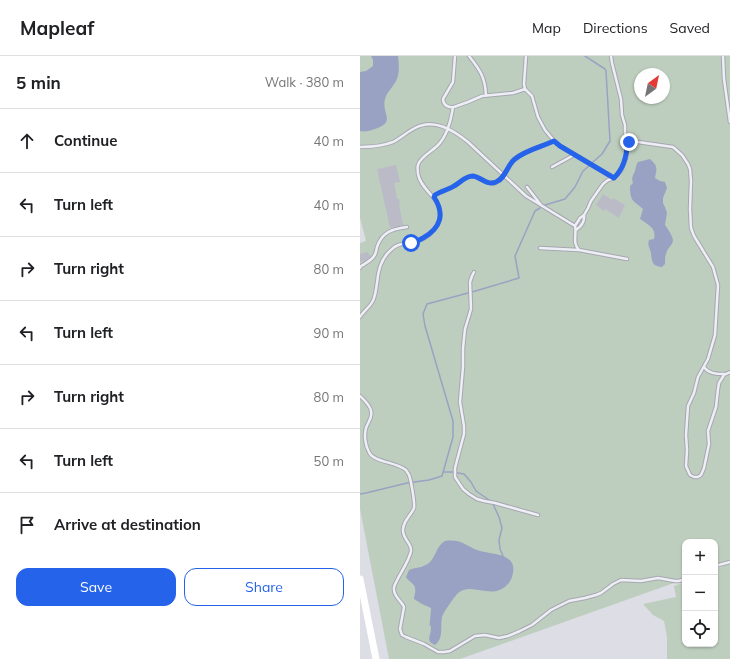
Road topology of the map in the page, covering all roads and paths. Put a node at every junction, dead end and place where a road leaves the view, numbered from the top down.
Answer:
1 (454, 56) edge
2 (469, 56) edge
3 (526, 56) edge
4 (611, 56) edge
5 (723, 56) edge
6 (525, 89) junction
7 (486, 95) junction
8 (453, 107) junction
9 (730, 122) edge
10 (447, 128) junction
11 (554, 141) junction
12 (627, 143) junction
13 (360, 147) edge
14 (575, 155) junction
15 (552, 166) dead end
16 (504, 176) junction
17 (614, 178) junction
18 (527, 187) dead end
19 (434, 197) junction
20 (542, 207) junction
21 (584, 215) junction
22 (406, 226) dead end
23 (574, 226) junction
24 (576, 230) junction
25 (540, 248) dead end
26 (579, 250) junction
27 (627, 259) dead end
28 (360, 266) edge
29 (474, 272) dead end
30 (360, 317) edge
31 (704, 367) junction
32 (730, 372) edge
33 (726, 374) junction
34 (360, 396) edge
35 (538, 515) dead end
36 (730, 562) edge
37 (718, 565) edge
38 (360, 579) edge
39 (682, 580) edge
40 (376, 659) edge

1 - 8 lane
2 - 7 lane
3 - 6 lane
4 - 12 lane
5 - 9 lane
6 - 7 lane
6 - 11 lane
7 - 8 lane
8 - 10 lane
10 - 13 lane
10 - 16 lane
10 - 19 lane
11 - 14 lane
11 - 16 lane
12 - 17 lane
12 - 31 lane
14 - 15 lane
14 - 17 lane
16 - 19 lane
16 - 20 lane
17 - 21 lane
18 - 20 lane
19 - 30 lane
20 - 23 lane
21 - 23 lane
21 - 24 lane
22 - 28 lane
23 - 24 lane
24 - 26 lane
25 - 26 lane
26 - 27 lane
29 - 35 lane
31 - 33 lane
31 - 33 lane
32 - 33 lane
34 - 39 lane
36 - 37 lane
38 - 40 main road

